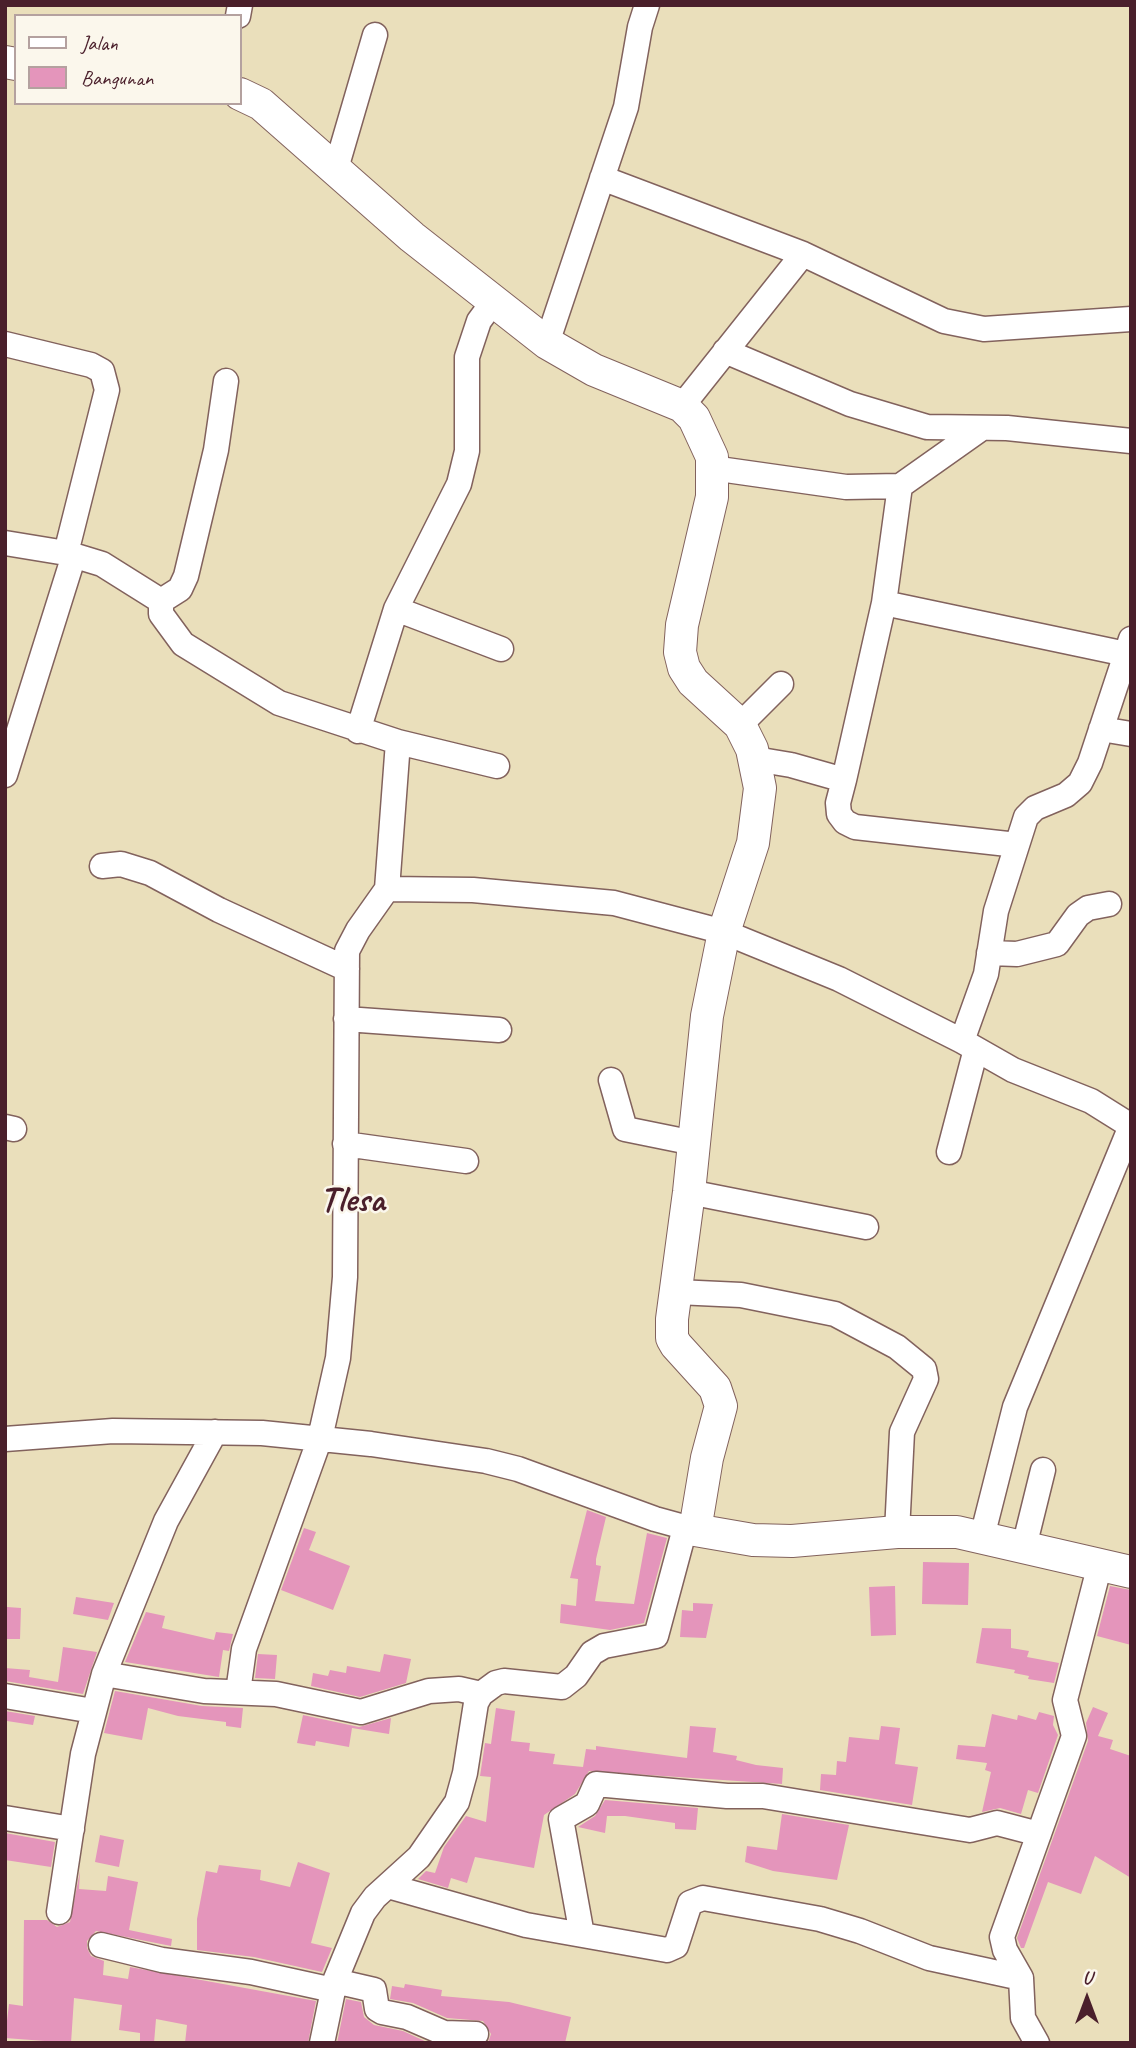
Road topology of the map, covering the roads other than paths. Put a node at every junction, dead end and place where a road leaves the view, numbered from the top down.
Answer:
1 (647, 5) edge
2 (375, 35) dead end
3 (242, 95) edge
4 (335, 172) junction
5 (602, 178) junction
6 (803, 254) junction
7 (493, 302) junction
8 (1131, 319) edge
9 (547, 343) junction
10 (5, 344) edge
11 (725, 351) junction
12 (226, 381) dead end
13 (682, 406) junction
14 (982, 428) junction
15 (1131, 441) edge
16 (712, 468) junction
17 (900, 486) junction
18 (5, 542) edge
19 (70, 554) junction
20 (162, 601) junction
21 (884, 603) junction
22 (396, 609) junction
23 (1128, 646) edge
24 (501, 649) dead end
25 (781, 684) dead end
26 (740, 725) junction
27 (1101, 729) junction
28 (358, 731) junction
29 (1131, 734) edge
30 (398, 742) junction
31 (755, 759) junction
32 (497, 766) dead end
33 (5, 775) edge
34 (844, 779) junction
35 (1017, 845) junction
36 (102, 866) dead end
37 (387, 889) junction
38 (1110, 904) dead end
39 (724, 932) junction
40 (989, 953) junction
41 (347, 969) junction
42 (346, 1019) junction
43 (499, 1030) dead end
44 (969, 1045) junction
45 (611, 1080) dead end
46 (1131, 1126) edge
47 (694, 1143) junction
48 (345, 1144) junction
49 (949, 1152) dead end
50 (466, 1161) dead end
51 (689, 1192) junction
52 (866, 1227) dead end
53 (677, 1292) junction
54 (215, 1432) junction
55 (320, 1438) junction
56 (5, 1439) edge
57 (1043, 1471) dead end
58 (690, 1529) junction
59 (897, 1532) junction
60 (982, 1537) junction
61 (1024, 1547) junction
62 (1100, 1564) junction
63 (1131, 1572) edge
64 (104, 1674) junction
65 (238, 1692) junction
66 (481, 1694) junction
67 (5, 1696) edge
68 (93, 1711) junction
69 (5, 1818) edge
70 (72, 1829) junction
71 (1038, 1834) junction
72 (388, 1886) junction
73 (59, 1912) dead end
74 (582, 1935) junction
75 (101, 1945) dead end
76 (1021, 1978) junction
77 (334, 1985) junction
78 (476, 2034) dead end
79 (322, 2043) edge
80 (1037, 2043) edge

1 - 5 street
2 - 4 street
3 - 4 main road
4 - 7 main road
5 - 6 street
5 - 9 street
6 - 8 street
6 - 11 street
7 - 9 main road
7 - 22 street
9 - 13 main road
10 - 19 street
11 - 13 street
11 - 14 street
12 - 20 street
13 - 16 main road
14 - 15 street
14 - 17 street
16 - 17 street
16 - 26 main road
17 - 21 street
18 - 19 street
19 - 20 street
19 - 33 street
20 - 28 street
21 - 23 street
21 - 34 street
22 - 24 street
22 - 28 street
23 - 27 street
25 - 26 street
26 - 31 main road
27 - 29 street
27 - 35 street
28 - 30 street
30 - 32 street
30 - 37 street
31 - 34 street
31 - 39 main road
34 - 35 street
35 - 40 street
36 - 41 street
37 - 39 street
37 - 41 street
38 - 40 street
39 - 44 street
39 - 47 main road
40 - 44 street
41 - 42 street
42 - 43 street
42 - 48 street
44 - 46 street
44 - 49 street
45 - 47 street
46 - 60 street
47 - 51 main road
48 - 50 street
48 - 55 street
51 - 52 street
51 - 53 main road
53 - 58 main road
53 - 59 street
54 - 55 street
54 - 56 street
54 - 64 street
55 - 58 street
55 - 65 street
57 - 61 street
58 - 59 main road
58 - 66 street
59 - 60 main road
60 - 61 main road
61 - 62 main road
62 - 63 main road
62 - 71 street
64 - 65 street
64 - 68 street
65 - 66 street
66 - 72 street
67 - 68 street
68 - 70 street
69 - 70 street
70 - 73 street
71 - 74 street
71 - 76 street
72 - 74 street
72 - 77 street
74 - 76 street
75 - 77 street
76 - 80 street
77 - 78 street
77 - 79 street

